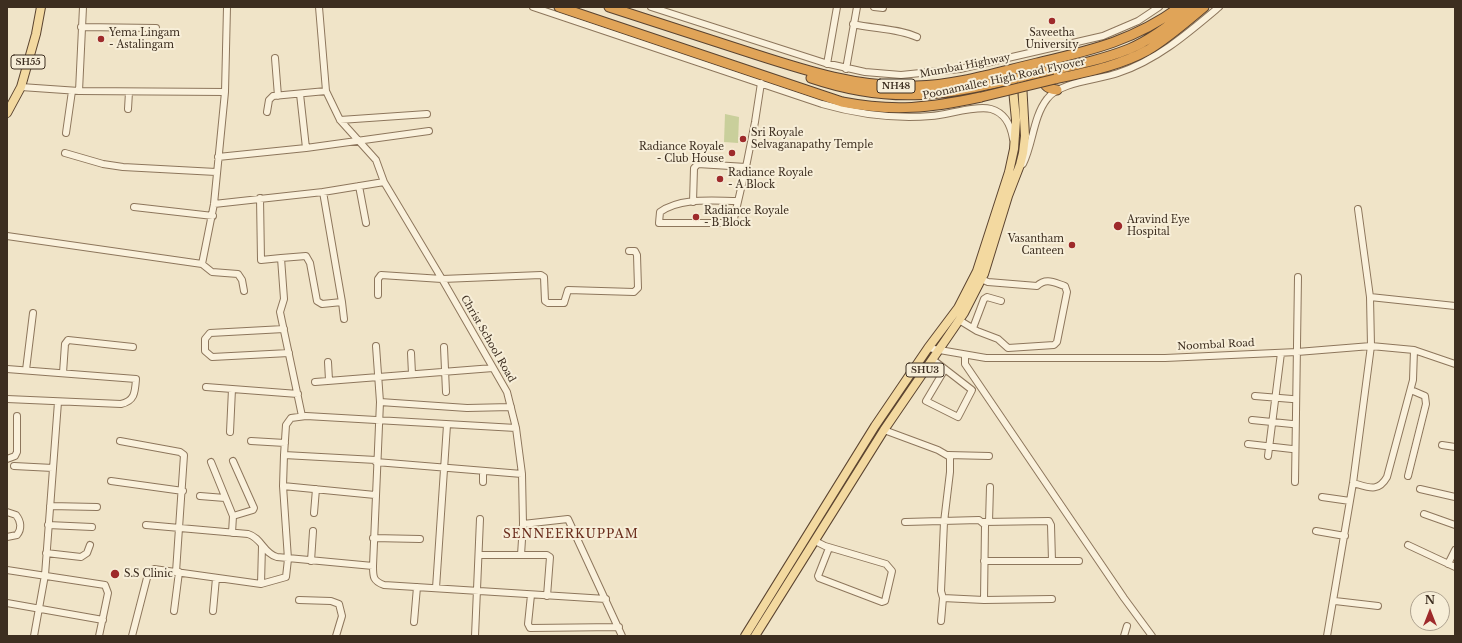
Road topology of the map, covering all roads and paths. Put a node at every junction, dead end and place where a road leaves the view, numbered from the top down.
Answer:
1 (41, 7) edge
2 (83, 7) edge
3 (227, 7) edge
4 (318, 7) edge
5 (533, 7) edge
6 (559, 7) edge
7 (609, 7) edge
8 (651, 7) edge
9 (837, 7) edge
10 (857, 7) edge
11 (874, 7) edge
12 (1159, 7) edge
13 (1180, 7) edge
14 (1192, 7) edge
15 (1204, 7) edge
16 (1219, 7) edge
17 (883, 8) dead end
18 (587, 21) junction
19 (853, 24) junction
20 (82, 27) junction
21 (156, 28) dead end
22 (917, 37) dead end
23 (753, 53) junction
24 (275, 58) dead end
25 (827, 64) junction
26 (846, 69) junction
27 (1049, 71) junction
28 (1017, 78) junction
29 (760, 82) junction
30 (21, 87) junction
31 (1056, 90) junction
32 (75, 91) junction
33 (326, 91) junction
34 (129, 92) junction
35 (224, 92) junction
36 (300, 94) junction
37 (278, 96) junction
38 (128, 109) dead end
39 (268, 112) dead end
40 (7, 113) edge
41 (427, 114) dead end
42 (340, 120) junction
43 (429, 131) dead end
44 (66, 133) dead end
45 (359, 140) junction
46 (306, 148) junction
47 (65, 153) dead end
48 (1013, 155) junction
49 (218, 157) junction
50 (746, 167) junction
51 (216, 172) junction
52 (1016, 178) junction
53 (384, 182) junction
54 (358, 186) junction
55 (323, 192) junction
56 (260, 198) junction
57 (738, 201) junction
58 (693, 202) junction
59 (214, 204) junction
60 (134, 207) dead end
61 (1358, 208) dead end
62 (213, 216) junction
63 (366, 223) dead end
64 (7, 236) edge
65 (629, 251) dead end
66 (281, 258) junction
67 (202, 264) junction
68 (1298, 278) dead end
69 (442, 279) junction
70 (981, 279) junction
71 (244, 291) dead end
72 (378, 295) dead end
73 (1370, 297) junction
74 (1001, 301) dead end
75 (342, 302) junction
76 (1455, 306) edge
77 (33, 313) dead end
78 (344, 319) dead end
79 (959, 320) junction
80 (973, 328) junction
81 (284, 329) junction
82 (376, 346) dead end
83 (1371, 346) junction
84 (133, 347) dead end
85 (444, 347) dead end
86 (928, 348) junction
87 (938, 350) junction
88 (1414, 350) junction
89 (1297, 352) junction
90 (290, 353) junction
91 (411, 353) dead end
92 (1281, 353) junction
93 (965, 355) junction
94 (932, 359) junction
95 (328, 362) dead end
96 (1455, 364) edge
97 (493, 368) junction
98 (7, 369) edge
99 (944, 369) junction
100 (26, 370) junction
101 (445, 372) junction
102 (63, 374) junction
103 (412, 374) junction
104 (379, 376) junction
105 (329, 380) junction
106 (315, 382) dead end
107 (206, 387) dead end
108 (232, 389) junction
109 (1411, 390) junction
110 (446, 392) dead end
111 (298, 394) junction
112 (1255, 396) dead end
113 (1275, 398) junction
114 (7, 399) edge
115 (1292, 399) dead end
116 (58, 402) junction
117 (380, 402) junction
118 (512, 407) junction
119 (17, 416) dead end
120 (302, 416) junction
121 (379, 420) junction
122 (1252, 420) dead end
123 (1272, 423) junction
124 (1292, 424) dead end
125 (446, 425) junction
126 (516, 428) junction
127 (884, 430) junction
128 (230, 432) dead end
129 (120, 441) dead end
130 (251, 441) dead end
131 (285, 442) junction
132 (1248, 444) dead end
133 (1442, 445) dead end
134 (1269, 446) junction
135 (1455, 447) edge
136 (1292, 449) dead end
137 (284, 455) junction
138 (948, 455) junction
139 (989, 456) dead end
140 (1268, 456) dead end
141 (7, 459) edge
142 (233, 460) dead end
143 (376, 461) junction
144 (211, 462) dead end
145 (14, 466) dead end
146 (53, 468) junction
147 (443, 468) junction
148 (483, 472) junction
149 (522, 474) junction
150 (1408, 476) dead end
151 (111, 481) dead end
152 (483, 482) dead end
153 (1295, 482) dead end
154 (1353, 483) junction
155 (284, 486) junction
156 (990, 487) dead end
157 (316, 489) junction
158 (1420, 489) dead end
159 (182, 491) junction
160 (375, 495) junction
161 (200, 496) dead end
162 (1322, 497) dead end
163 (1455, 497) edge
164 (225, 498) junction
165 (1350, 501) junction
166 (50, 506) junction
167 (97, 507) dead end
168 (7, 512) edge
169 (314, 513) dead end
170 (1424, 514) dead end
171 (233, 516) junction
172 (480, 519) dead end
173 (904, 522) dead end
174 (944, 522) junction
175 (986, 522) junction
176 (523, 524) junction
177 (48, 525) junction
178 (146, 525) dead end
179 (1455, 525) edge
180 (92, 527) dead end
181 (179, 528) junction
182 (313, 531) dead end
183 (1316, 531) dead end
184 (232, 532) junction
185 (1345, 536) junction
186 (7, 537) edge
187 (373, 538) junction
188 (420, 539) dead end
189 (815, 541) junction
190 (90, 545) dead end
191 (1408, 545) dead end
192 (262, 546) junction
193 (829, 548) junction
194 (1455, 550) edge
195 (46, 553) junction
196 (479, 555) junction
197 (521, 555) junction
198 (288, 558) junction
199 (311, 560) junction
200 (984, 561) junction
201 (1052, 561) junction
202 (1079, 561) dead end
203 (1448, 564) junction
204 (373, 566) junction
205 (1455, 567) edge
206 (7, 570) edge
207 (177, 572) junction
208 (45, 575) junction
209 (216, 578) junction
210 (261, 584) junction
211 (417, 587) junction
212 (436, 588) junction
213 (477, 591) junction
214 (531, 595) junction
215 (547, 596) junction
216 (943, 598) junction
217 (606, 599) junction
218 (1052, 599) dead end
219 (299, 600) dead end
220 (984, 600) junction
221 (1335, 601) junction
222 (7, 603) edge
223 (1378, 606) dead end
224 (39, 608) junction
225 (174, 610) dead end
226 (212, 611) dead end
227 (103, 620) junction
228 (942, 621) dead end
229 (414, 622) dead end
230 (1126, 626) dead end
231 (618, 627) junction
232 (34, 636) edge
233 (99, 636) edge
234 (132, 636) edge
235 (336, 636) edge
236 (475, 636) edge
237 (622, 636) edge
238 (745, 636) edge
239 (755, 636) edge
240 (1124, 636) edge
241 (1152, 636) edge
242 (1327, 636) edge

1 - 30 main road, SH55
2 - 20 street
3 - 35 street
4 - 33 street
5 - 18 street
6 - 18 highway, NH48
7 - 23 highway, Mumbai Highway / NH48
8 - 25 street
9 - 25 street
10 - 19 street
11 - 17 street
12 - 26 street
13 - 23 highway, Mumbai Highway / NH48
14 - 27 highway
15 - 18 highway, Poonamallee High Road Flyover / NH48, bridge
16 - 31 street
18 - 29 street
19 - 22 street
19 - 26 street
20 - 21 street
20 - 32 street
23 - 28 highway
24 - 37 street
25 - 26 street
27 - 28 highway
27 - 31 highway
28 - 48 main road, SHU3
28 - 52 main road, SHU3
29 - 48 street
29 - 50 street
30 - 32 street
30 - 40 main road, SH55
31 - 52 street
32 - 34 street
32 - 44 street
33 - 36 street
33 - 42 street, Christ School Road
34 - 35 street
34 - 38 street
35 - 49 street
36 - 37 street
36 - 46 street
37 - 39 street
41 - 42 street
42 - 45 street, Christ School Road
43 - 45 street
45 - 46 street
45 - 53 street, Christ School Road
46 - 49 street
47 - 51 street
48 - 86 main road, SHU3
49 - 51 street
50 - 57 street
50 - 58 street
51 - 59 street
52 - 70 main road, SHU3
53 - 54 street
53 - 69 street, Christ School Road
54 - 55 street
54 - 63 street
55 - 56 street
55 - 75 street
56 - 59 street
56 - 66 street
57 - 58 street
57 - 58 street
59 - 62 street
60 - 62 street
61 - 73 street
62 - 67 street
64 - 67 street
65 - 69 street
66 - 75 street
66 - 81 street
67 - 71 street
68 - 89 street
69 - 72 street
69 - 97 street, Christ School Road
70 - 79 main road, SHU3
70 - 80 street
73 - 76 street
73 - 83 street
74 - 80 street
75 - 78 street
77 - 100 street
79 - 80 street
79 - 87 main road, SHU3
81 - 90 street
81 - 90 street
82 - 104 street
83 - 88 street, Noombal Road
83 - 89 street, Noombal Road
83 - 154 street
84 - 102 street
85 - 101 street
86 - 87 street, Noombal Road
86 - 238 main road, SHU3
87 - 93 street, Noombal Road
87 - 94 main road, SHU3
88 - 96 street, Noombal Road
88 - 109 street
89 - 92 street, Noombal Road
89 - 153 street
90 - 111 street
91 - 103 street
92 - 93 street, Noombal Road
92 - 113 street
93 - 241 street
94 - 99 street
94 - 127 main road, SHU3
95 - 105 street
97 - 101 street
97 - 118 street, Christ School Road
98 - 100 street
99 - 99 street
100 - 102 street
101 - 103 street
101 - 110 street
102 - 116 street
103 - 104 street
104 - 105 street
104 - 117 street
105 - 106 street
107 - 108 street
108 - 111 street
108 - 128 street
109 - 150 street
109 - 154 street
111 - 120 street
112 - 113 street
113 - 115 street
113 - 123 street
114 - 116 street
116 - 146 street
117 - 118 street
117 - 121 street
118 - 126 street, Christ School Road
119 - 141 street
120 - 121 street
120 - 131 street
121 - 125 street
121 - 143 street
122 - 123 street
123 - 124 street
123 - 134 street
125 - 126 street
125 - 147 street
126 - 149 street, Christ School Road
127 - 138 street
127 - 189 main road, SHU3
129 - 159 street
130 - 131 street
131 - 137 street
132 - 134 street
133 - 135 street
134 - 136 street
134 - 140 street
137 - 143 street
137 - 155 street
138 - 139 street
138 - 174 street
142 - 171 street
143 - 147 street
143 - 160 street
144 - 164 street
145 - 146 street
146 - 166 street
147 - 148 street
147 - 212 street
148 - 149 street
148 - 152 street
149 - 176 street, Christ School Road
151 - 159 street
154 - 165 street
155 - 157 street
155 - 198 street
156 - 175 street
157 - 160 street
157 - 169 street
158 - 163 street
159 - 181 street
160 - 187 street
161 - 164 street
162 - 165 street
164 - 171 street
165 - 185 street
166 - 167 street
166 - 177 street
168 - 186 street
170 - 179 street
171 - 184 street
172 - 196 street
173 - 174 street
174 - 175 street
174 - 216 street
175 - 200 street
175 - 201 street
176 - 197 street, Christ School Road
176 - 217 street
177 - 180 street
177 - 195 street
178 - 181 street
181 - 184 street
181 - 207 street
182 - 199 street
183 - 185 street
184 - 192 street
185 - 221 street
187 - 188 street
187 - 204 street
189 - 193 street
189 - 239 main road, SHU3
190 - 195 street
191 - 203 street
192 - 198 street
192 - 210 street
193 - 193 street
194 - 203 street
195 - 208 street
196 - 197 street
196 - 213 street
197 - 215 street
198 - 199 street
198 - 210 street
199 - 204 street
200 - 201 street
200 - 220 street
201 - 202 street
203 - 205 street
204 - 211 street
206 - 208 street
207 - 209 street
207 - 225 street
207 - 234 street
208 - 224 street
208 - 227 street
209 - 210 street
209 - 226 street
211 - 212 street
211 - 229 street
212 - 213 street
213 - 214 street
213 - 236 street
214 - 215 street
214 - 231 street
215 - 217 street
216 - 220 street
216 - 228 street
217 - 231 street
218 - 220 street
219 - 235 street
221 - 223 street
221 - 242 street
222 - 224 street
224 - 227 street
224 - 232 street
227 - 233 street
230 - 240 street
231 - 237 street

